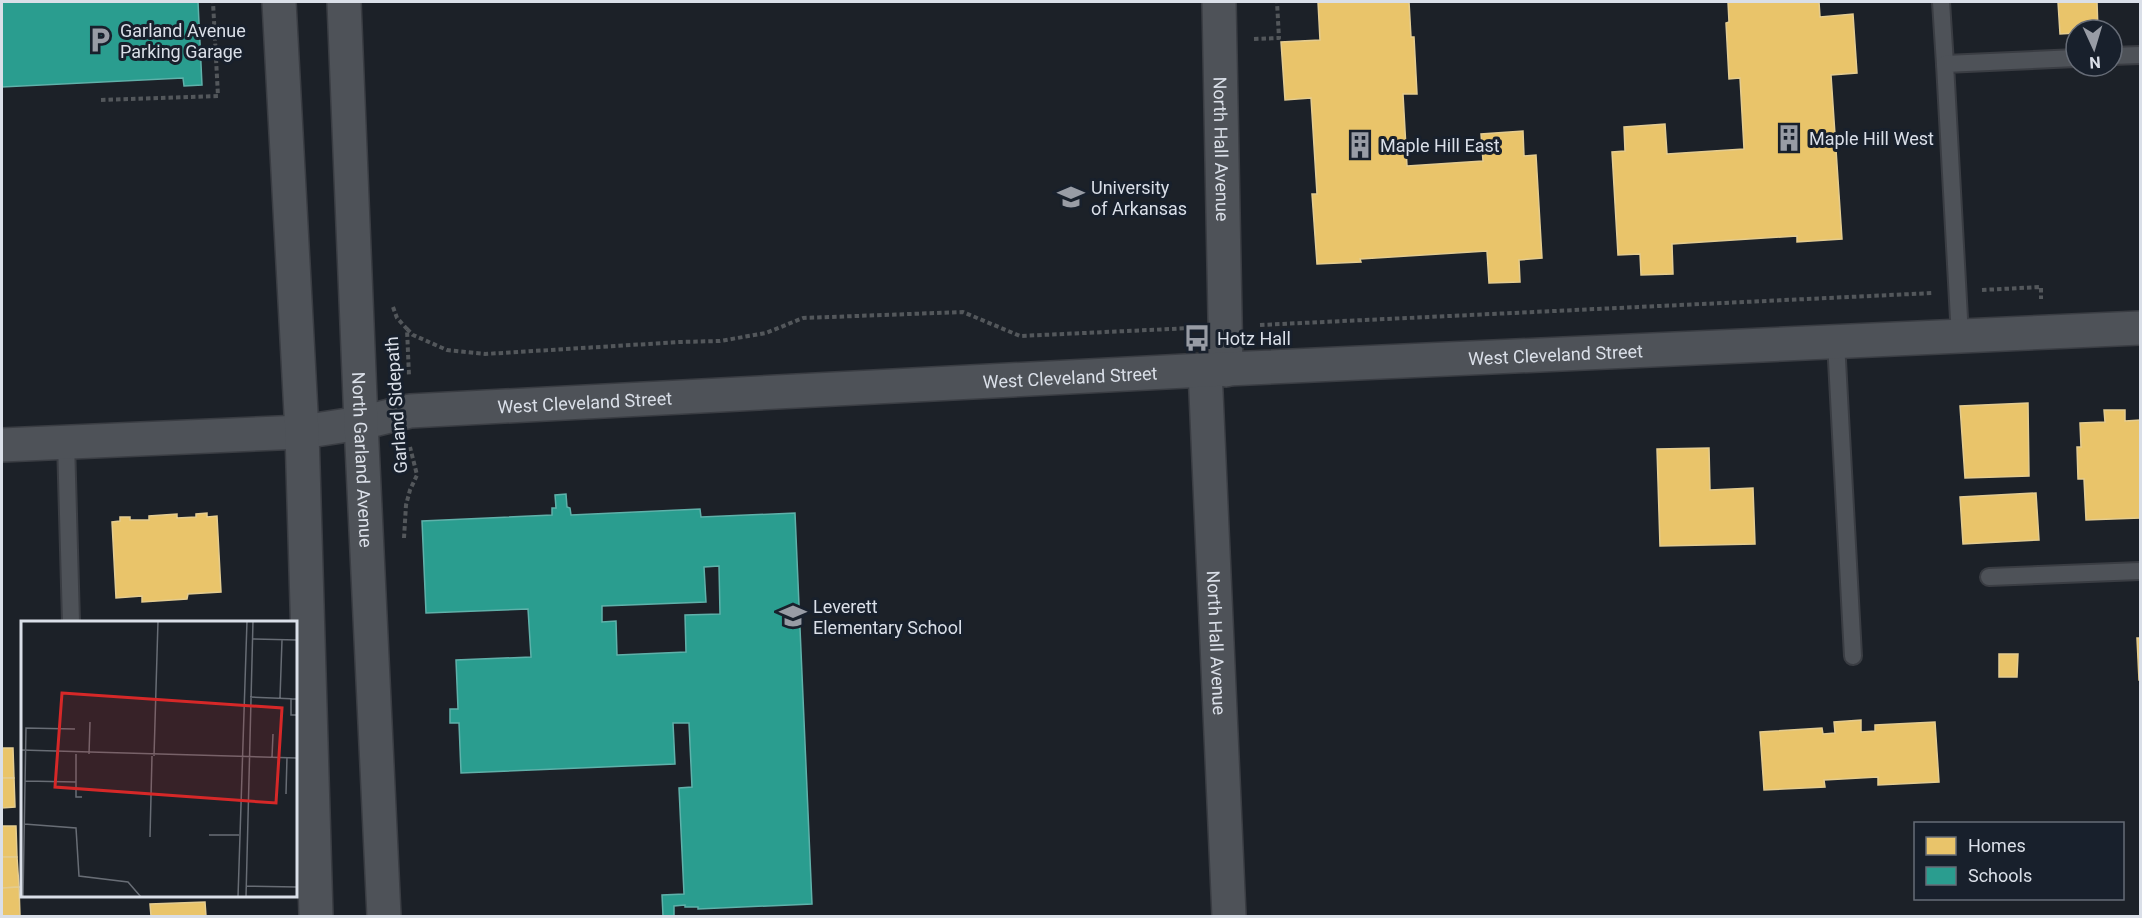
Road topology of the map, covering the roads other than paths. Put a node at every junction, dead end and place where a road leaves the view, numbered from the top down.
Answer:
1 (279, 2) edge
2 (344, 2) edge
3 (1219, 2) edge
4 (1941, 2) edge
5 (2140, 55) edge
6 (2124, 56) edge
7 (2064, 59) edge
8 (1945, 64) junction
9 (2140, 328) edge
10 (1960, 337) junction
11 (1836, 342) junction
12 (1215, 370) junction
13 (361, 423) junction
14 (302, 432) junction
15 (66, 442) junction
16 (2, 445) edge
17 (2140, 571) edge
18 (1989, 577) dead end
19 (71, 621) edge
20 (1853, 656) dead end
21 (316, 916) edge
22 (384, 916) edge
23 (1229, 916) edge

1 - 14 street
2 - 13 street, North Garland Avenue
3 - 12 street, North Hall Avenue
4 - 8 lane
5 - 6 lane
7 - 8 lane
8 - 10 lane
9 - 10 street, West Cleveland Street
10 - 11 street, West Cleveland Street
11 - 12 street, West Cleveland Street
11 - 20 lane
12 - 13 street, West Cleveland Street
12 - 23 street, North Hall Avenue
13 - 14 street, West Cleveland Street
13 - 22 street, North Garland Avenue
14 - 15 street, West Cleveland Street
14 - 21 street
15 - 16 street, West Cleveland Street
15 - 19 lane
17 - 18 lane

